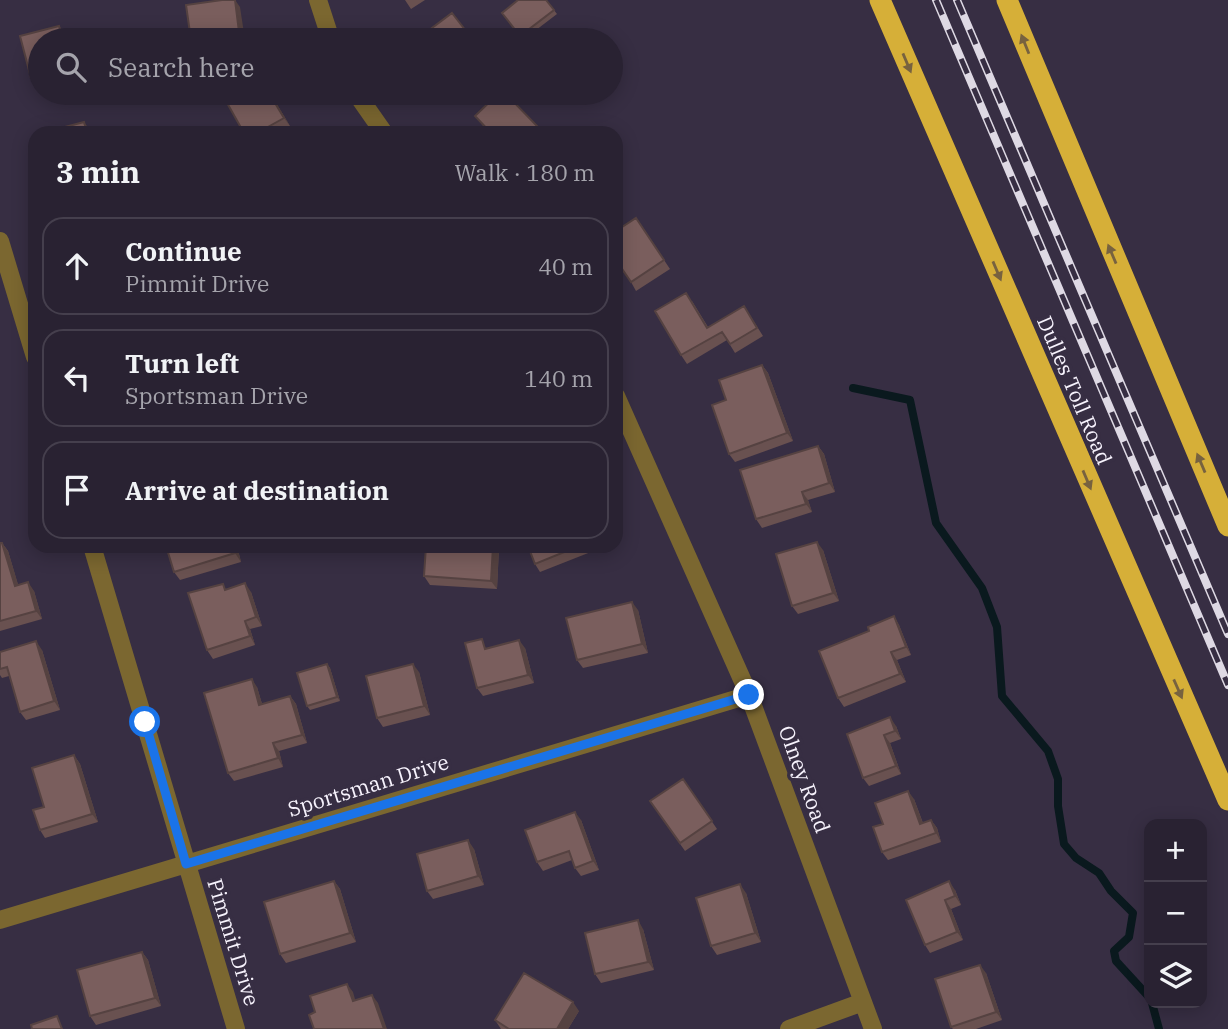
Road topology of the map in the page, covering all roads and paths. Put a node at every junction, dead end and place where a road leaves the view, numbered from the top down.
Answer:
1 (318, 0) edge
2 (880, 0) edge
3 (1007, 0) edge
4 (327, 28) edge
5 (364, 105) edge
6 (379, 126) edge
7 (0, 241) edge
8 (28, 334) edge
9 (623, 412) edge
10 (1228, 526) edge
11 (94, 553) edge
12 (749, 695) junction
13 (1228, 800) edge
14 (186, 864) junction
15 (0, 920) edge
16 (863, 1002) junction
17 (236, 1029) edge
18 (789, 1029) edge
19 (873, 1029) edge

1 - 4 street
2 -> 13 highway, Dulles Toll Road
10 -> 3 highway
5 - 6 street
7 - 8 street
9 - 12 street, Olney Road
11 - 14 street, Pimmit Drive
12 - 14 street, Sportsman Drive
12 - 16 street, Olney Road
14 - 15 street, Sportsman Drive
14 - 17 street, Pimmit Drive
16 - 18 street
16 - 19 street, Olney Road

